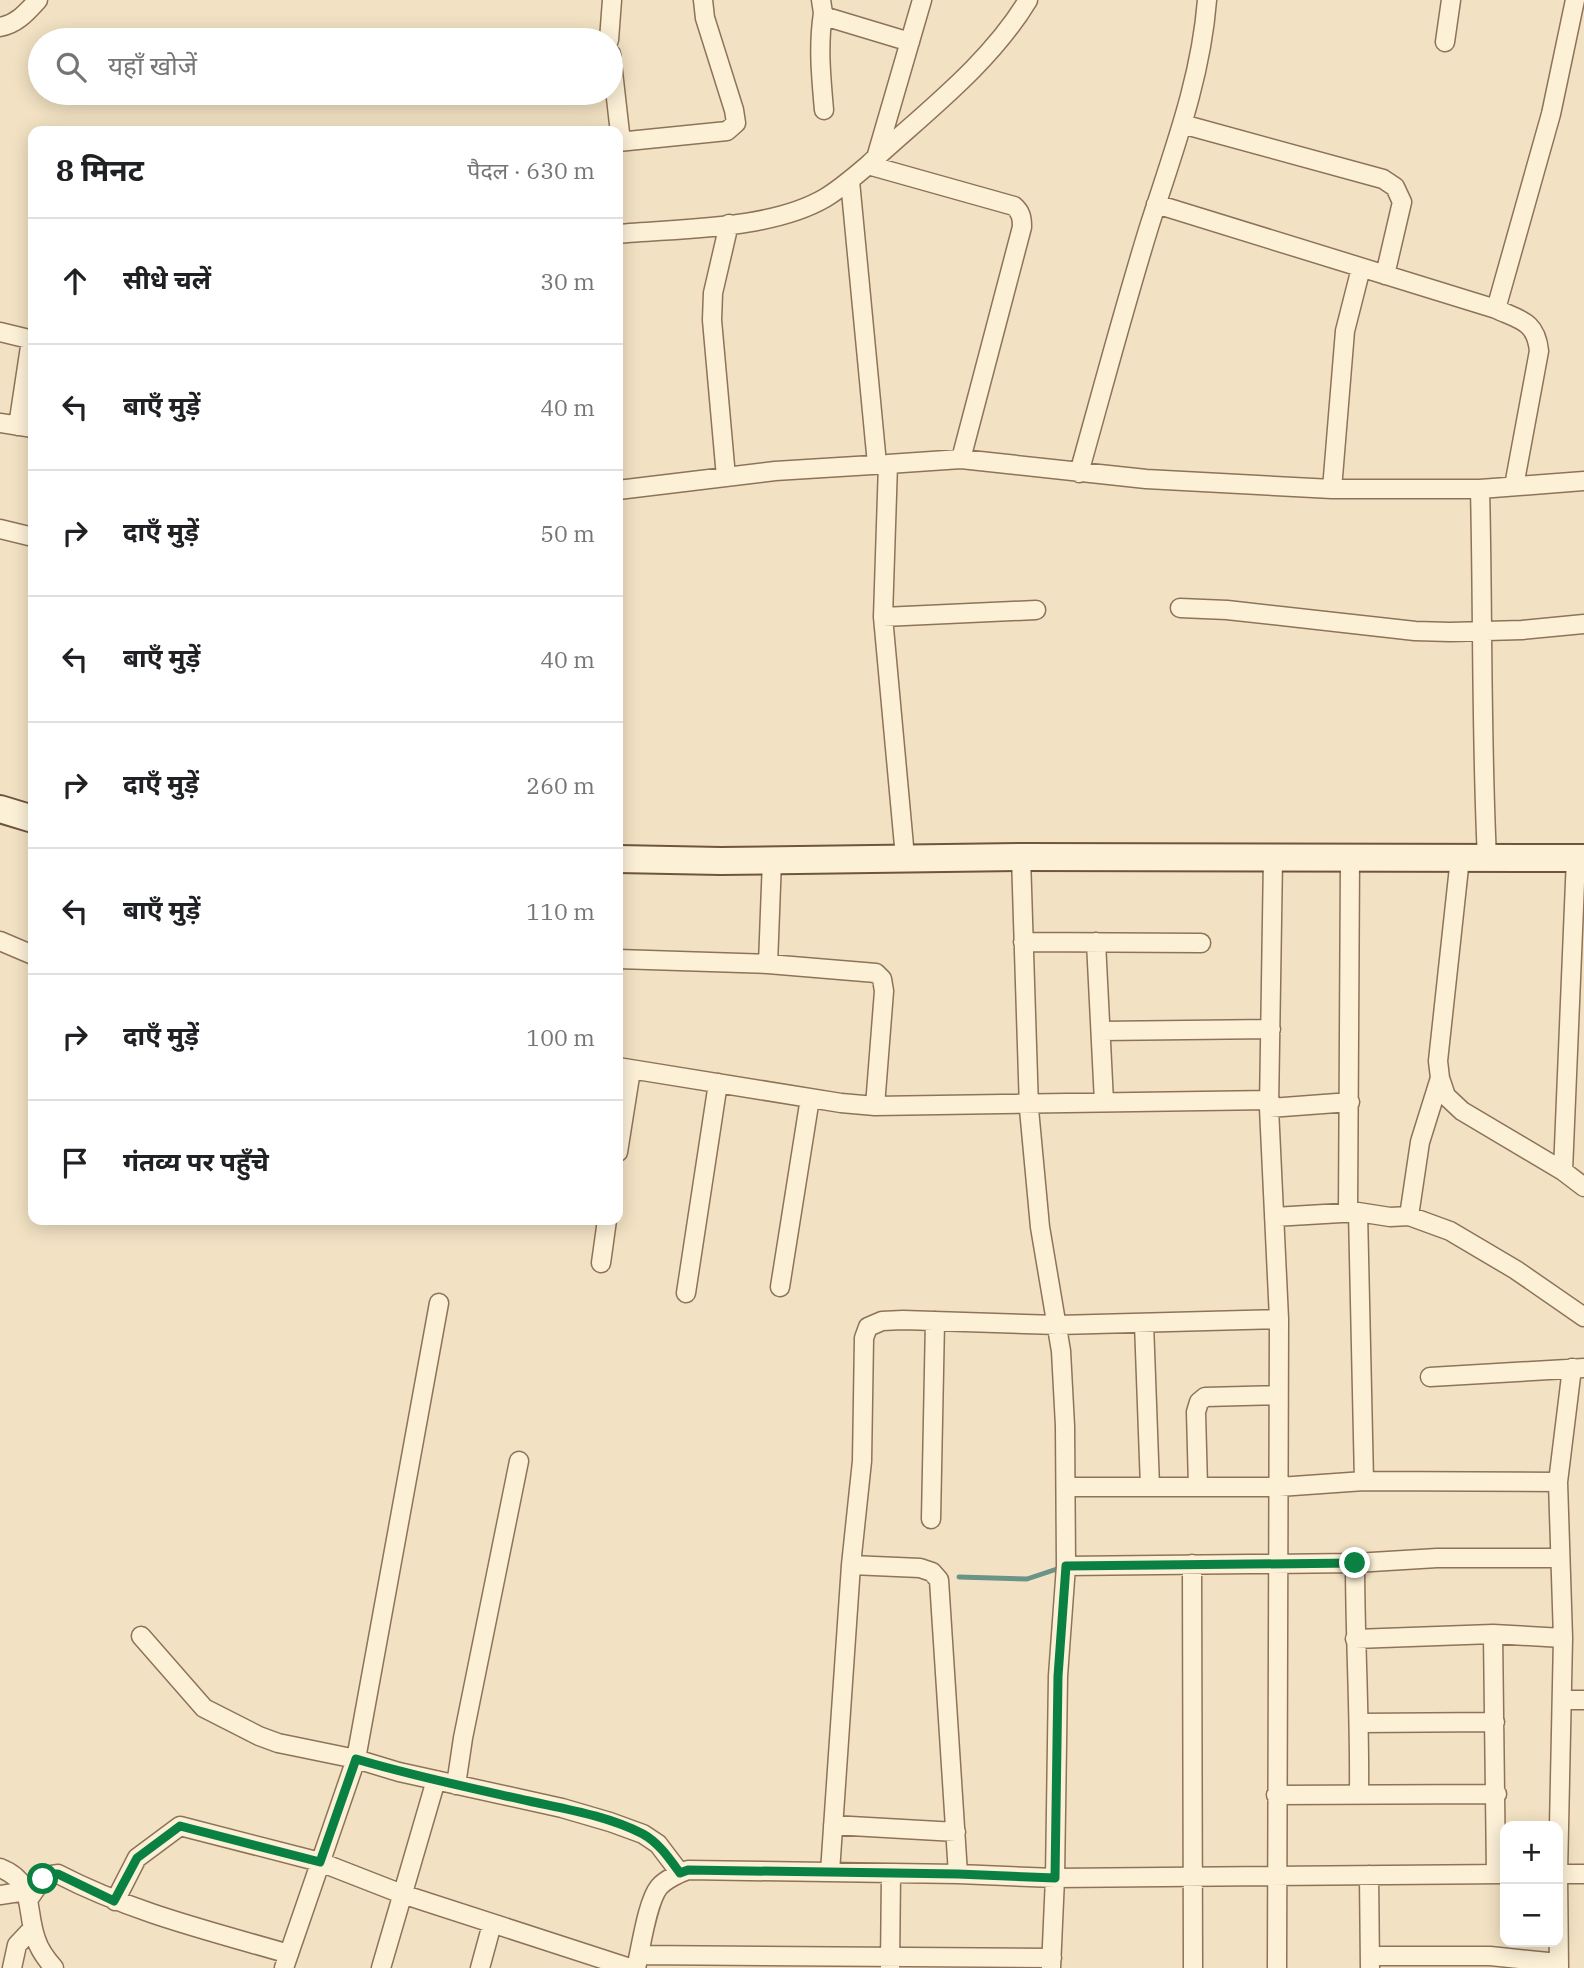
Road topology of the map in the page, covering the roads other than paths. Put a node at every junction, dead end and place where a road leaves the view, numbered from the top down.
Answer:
1 (38, 0) edge
2 (612, 0) edge
3 (703, 0) edge
4 (922, 0) edge
5 (1028, 0) edge
6 (1207, 0) edge
7 (1451, 0) edge
8 (1575, 0) edge
9 (822, 7) edge
10 (0, 27) edge
11 (610, 28) edge
12 (909, 41) junction
13 (1445, 42) dead end
14 (616, 105) edge
15 (824, 110) dead end
16 (1182, 124) junction
17 (618, 126) edge
18 (623, 142) edge
19 (872, 162) junction
20 (850, 181) junction
21 (1156, 204) junction
22 (729, 224) junction
23 (623, 234) edge
24 (1361, 268) junction
25 (1385, 275) junction
26 (1496, 309) junction
27 (0, 332) edge
28 (28, 339) edge
29 (28, 363) edge
30 (17, 425) edge
31 (961, 459) junction
32 (883, 464) junction
33 (1079, 473) junction
34 (726, 477) junction
35 (1584, 481) edge
36 (1514, 486) junction
37 (623, 489) edge
38 (1332, 489) junction
39 (1480, 489) junction
40 (0, 529) edge
41 (28, 536) edge
42 (1180, 608) dead end
43 (1036, 610) dead end
44 (883, 617) junction
45 (1584, 624) edge
46 (1484, 631) junction
47 (0, 809) edge
48 (28, 817) edge
49 (905, 857) junction
50 (1021, 857) junction
51 (1273, 858) junction
52 (1350, 858) junction
53 (1460, 858) junction
54 (1487, 858) junction
55 (1580, 858) edge
56 (623, 859) edge
57 (772, 860) junction
58 (0, 941) edge
59 (1023, 942) junction
60 (1096, 942) junction
61 (1201, 943) dead end
62 (28, 954) edge
63 (623, 959) edge
64 (768, 964) junction
65 (1271, 1029) junction
66 (1101, 1031) junction
67 (624, 1068) edge
68 (1440, 1078) junction
69 (718, 1083) junction
70 (810, 1098) junction
71 (1029, 1102) junction
72 (1104, 1102) junction
73 (1350, 1102) junction
74 (1270, 1104) junction
75 (875, 1106) junction
76 (1563, 1171) junction
77 (1584, 1187) edge
78 (1353, 1213) junction
79 (1409, 1216) junction
80 (1274, 1217) junction
81 (606, 1225) edge
82 (601, 1263) dead end
83 (780, 1287) dead end
84 (686, 1293) dead end
85 (439, 1303) dead end
86 (1584, 1317) edge
87 (1279, 1319) junction
88 (934, 1321) junction
89 (1144, 1323) junction
90 (1058, 1325) junction
91 (1578, 1368) edge
92 (1430, 1377) dead end
93 (1278, 1395) junction
94 (519, 1461) dead end
95 (1364, 1481) junction
96 (1558, 1482) junction
97 (1066, 1487) junction
98 (1150, 1487) junction
99 (1198, 1487) junction
100 (1279, 1487) junction
101 (931, 1519) dead end
102 (1559, 1558) junction
103 (1279, 1563) junction
104 (1355, 1563) junction
105 (1192, 1564) junction
106 (851, 1565) junction
107 (1066, 1566) junction
108 (1493, 1634) junction
109 (141, 1636) dead end
110 (1563, 1638) junction
111 (1355, 1639) junction
112 (1563, 1700) junction
113 (1584, 1700) edge
114 (1495, 1722) junction
115 (1360, 1723) junction
116 (356, 1759) junction
117 (436, 1780) junction
118 (456, 1784) junction
119 (1359, 1793) junction
120 (1497, 1794) junction
121 (1276, 1795) junction
122 (1560, 1821) edge
123 (834, 1825) junction
124 (956, 1832) junction
125 (1500, 1854) edge
126 (320, 1862) junction
127 (0, 1868) edge
128 (830, 1872) junction
129 (680, 1873) junction
130 (891, 1874) junction
131 (958, 1874) junction
132 (1500, 1874) edge
133 (1563, 1874) edge
134 (1584, 1874) edge
135 (1276, 1875) junction
136 (1369, 1875) junction
137 (1192, 1877) junction
138 (1055, 1878) junction
139 (1558, 1884) edge
140 (402, 1894) junction
141 (0, 1895) edge
142 (27, 1895) junction
143 (114, 1901) junction
144 (492, 1924) junction
145 (33, 1928) junction
146 (286, 1961) edge
147 (1370, 1962) edge
148 (1490, 1962) edge
149 (890, 1963) edge
150 (1051, 1963) edge
151 (635, 1964) edge
152 (1559, 1965) edge
153 (12, 1968) edge
154 (54, 1968) edge
155 (381, 1968) edge
156 (480, 1968) edge
157 (1192, 1968) edge
158 (1277, 1968) edge

1 - 10 street
2 - 11 street
3 - 18 street
4 - 12 street
5 - 19 street
6 - 16 street
7 - 13 street
8 - 26 street
9 - 12 street
9 - 15 street
12 - 19 street
14 - 17 street
16 - 21 street
16 - 25 street
19 - 20 street
19 - 31 street
20 - 22 street
20 - 32 street
21 - 24 street
21 - 33 street
22 - 23 street
22 - 34 street
24 - 25 street
24 - 38 street
25 - 26 street
26 - 36 street
27 - 28 street
29 - 30 street
31 - 32 street
31 - 33 street
32 - 34 street
32 - 44 street
33 - 38 street
34 - 37 street
35 - 36 street
36 - 39 street
38 - 39 street
39 - 46 street
40 - 41 street
42 - 46 street
43 - 44 street
44 - 49 street
45 - 46 street
46 - 54 street
47 - 48 street
49 - 50 street
49 - 57 street
50 - 51 street
50 - 59 street
51 - 52 street
51 - 65 street
52 - 53 street
52 - 73 street
53 - 54 street
53 - 68 street
54 - 55 street
55 - 76 street
56 - 57 street
57 - 64 street
58 - 62 street
59 - 60 street
59 - 71 street
60 - 61 street
60 - 66 street
63 - 64 street
64 - 75 street
65 - 66 street
65 - 74 street
66 - 72 street
67 - 69 street
68 - 76 street
68 - 79 street
69 - 70 street
69 - 84 street
70 - 75 street
70 - 83 street
71 - 72 street
71 - 75 street
71 - 90 street
72 - 74 street
73 - 74 street
73 - 78 street
74 - 80 street
76 - 77 street
78 - 79 street
78 - 80 street
78 - 95 street
79 - 86 street
80 - 87 street
81 - 82 street
85 - 116 street
87 - 89 street
87 - 93 street
88 - 90 street
88 - 101 street
88 - 106 street
89 - 90 street
89 - 98 street
90 - 97 street
91 - 92 street
91 - 96 street
93 - 99 street
93 - 100 street
94 - 118 street
95 - 96 street
95 - 100 street
96 - 102 street
97 - 98 street
97 - 107 street
98 - 99 street
99 - 100 street
100 - 103 street
102 - 104 street
102 - 110 street
103 - 104 street
103 - 105 street
103 - 121 street
104 - 111 street
105 - 107 street
105 - 137 street
106 - 123 street
106 - 124 street
107 - 138 street
108 - 110 street
108 - 111 street
108 - 114 street
109 - 116 street
110 - 112 street
111 - 115 street
112 - 113 street
112 - 122 street
114 - 115 street
114 - 120 street
115 - 119 street
116 - 117 street
116 - 126 street
117 - 118 street
117 - 140 street
118 - 129 street
119 - 120 street
119 - 121 street
120 - 125 street
121 - 135 street
123 - 124 street
123 - 128 street
124 - 131 street
126 - 140 street
126 - 143 street
126 - 146 street
127 - 142 street
128 - 129 street
128 - 130 street
129 - 151 street
130 - 131 street
130 - 149 street
131 - 138 street
132 - 136 street
133 - 134 street
135 - 136 street
135 - 137 street
135 - 158 street
136 - 147 street
137 - 138 street
137 - 157 street
138 - 150 street
139 - 152 street
140 - 144 street
140 - 155 street
141 - 142 street
142 - 143 street
142 - 145 street
143 - 146 street
144 - 151 street
144 - 156 street
145 - 153 street
145 - 154 street
147 - 148 street
148 - 152 street
149 - 150 street
149 - 151 street

